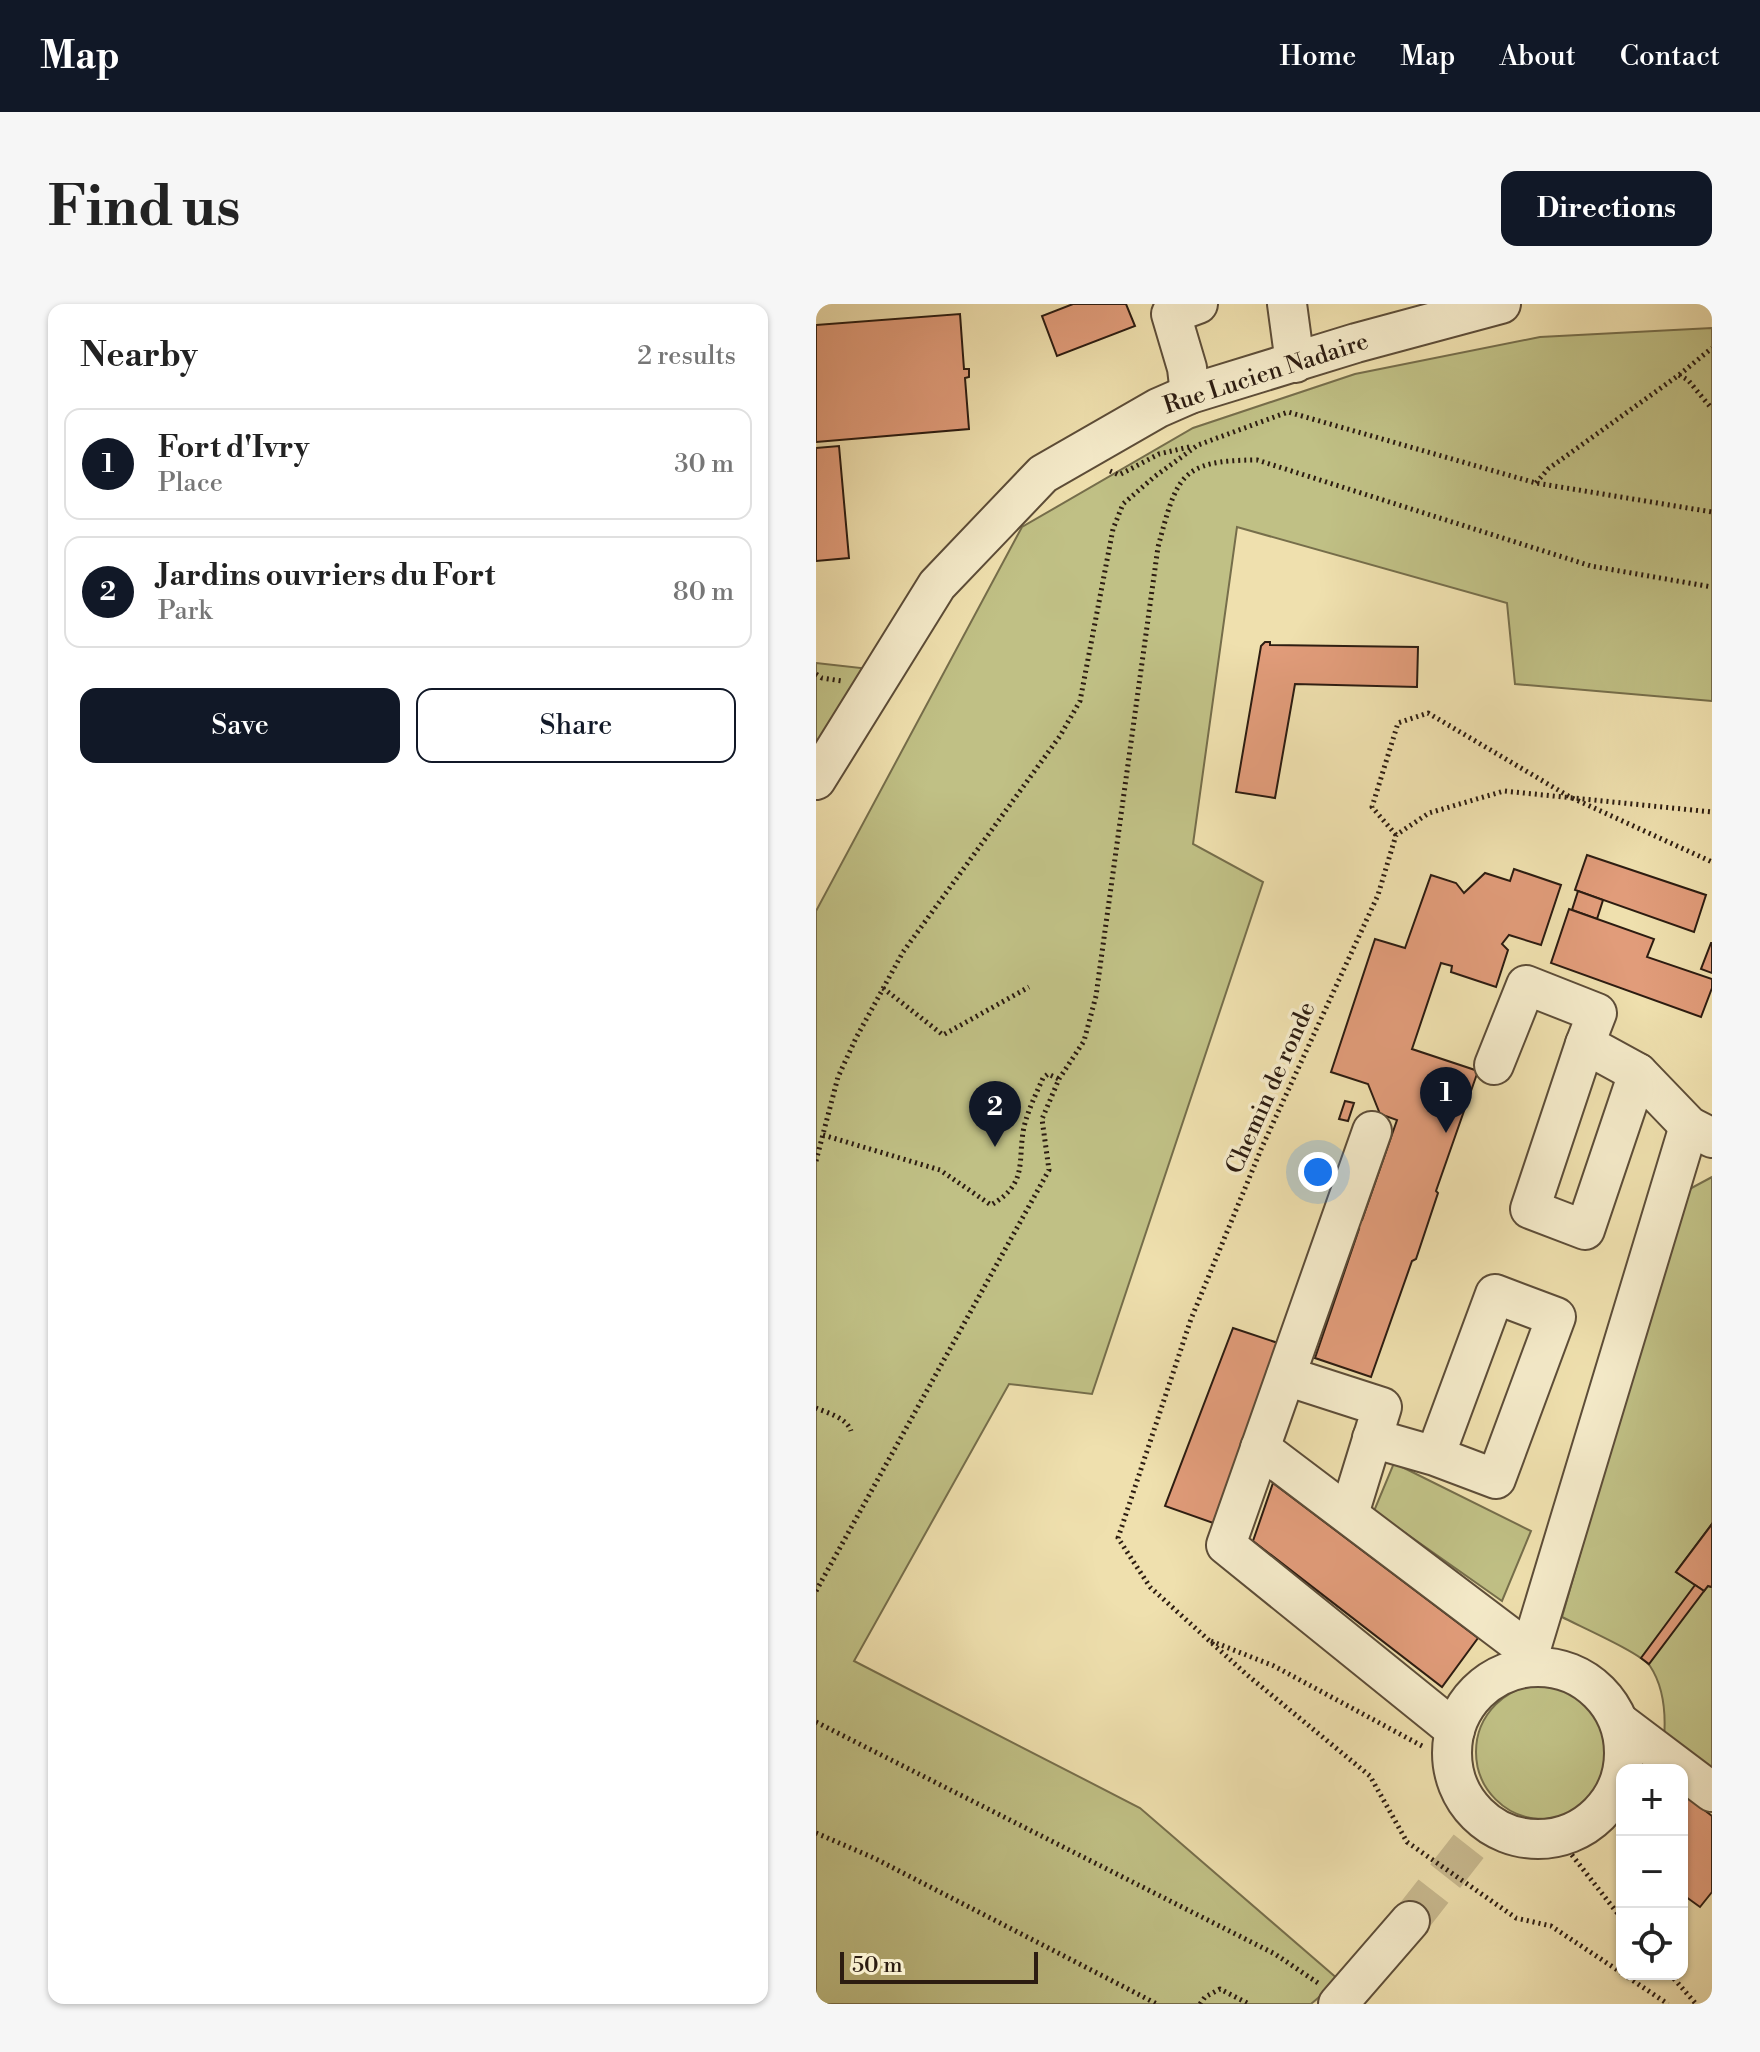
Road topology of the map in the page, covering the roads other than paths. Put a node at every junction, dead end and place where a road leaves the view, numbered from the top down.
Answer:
1 (1198, 304) edge
2 (1287, 304) edge
3 (1501, 304) edge
4 (1295, 363) junction
5 (1190, 394) junction
6 (816, 780) edge
7 (1585, 1044) junction
8 (1494, 1065) dead end
9 (1638, 1073) junction
10 (1372, 1131) dead end
11 (1701, 1132) edge
12 (1286, 1376) junction
13 (1372, 1438) junction
14 (1260, 1448) junction
15 (1435, 1456) dead end
16 (1349, 1514) junction
17 (1532, 1659) junction
18 (1619, 1722) junction
19 (1454, 1743) junction
20 (1712, 1792) edge
21 (1410, 1921) tunnel mouth
22 (1340, 2002) edge

1 - 5 street
2 - 4 street
3 - 4 street, Rue Lucien Nadaire
4 - 5 street, Rue Lucien Nadaire
5 - 6 street, Rue Lucien Nadaire
7 - 8 street
7 - 9 street
7 - 9 street
9 - 11 street
10 - 12 street
11 - 17 street
12 - 13 street
12 - 14 street
13 - 15 street
13 - 16 street
14 - 16 street
14 - 19 street
16 - 17 street
17 - 18 street
17 - 19 street
18 - 19 street
18 - 20 street
21 - 22 street

